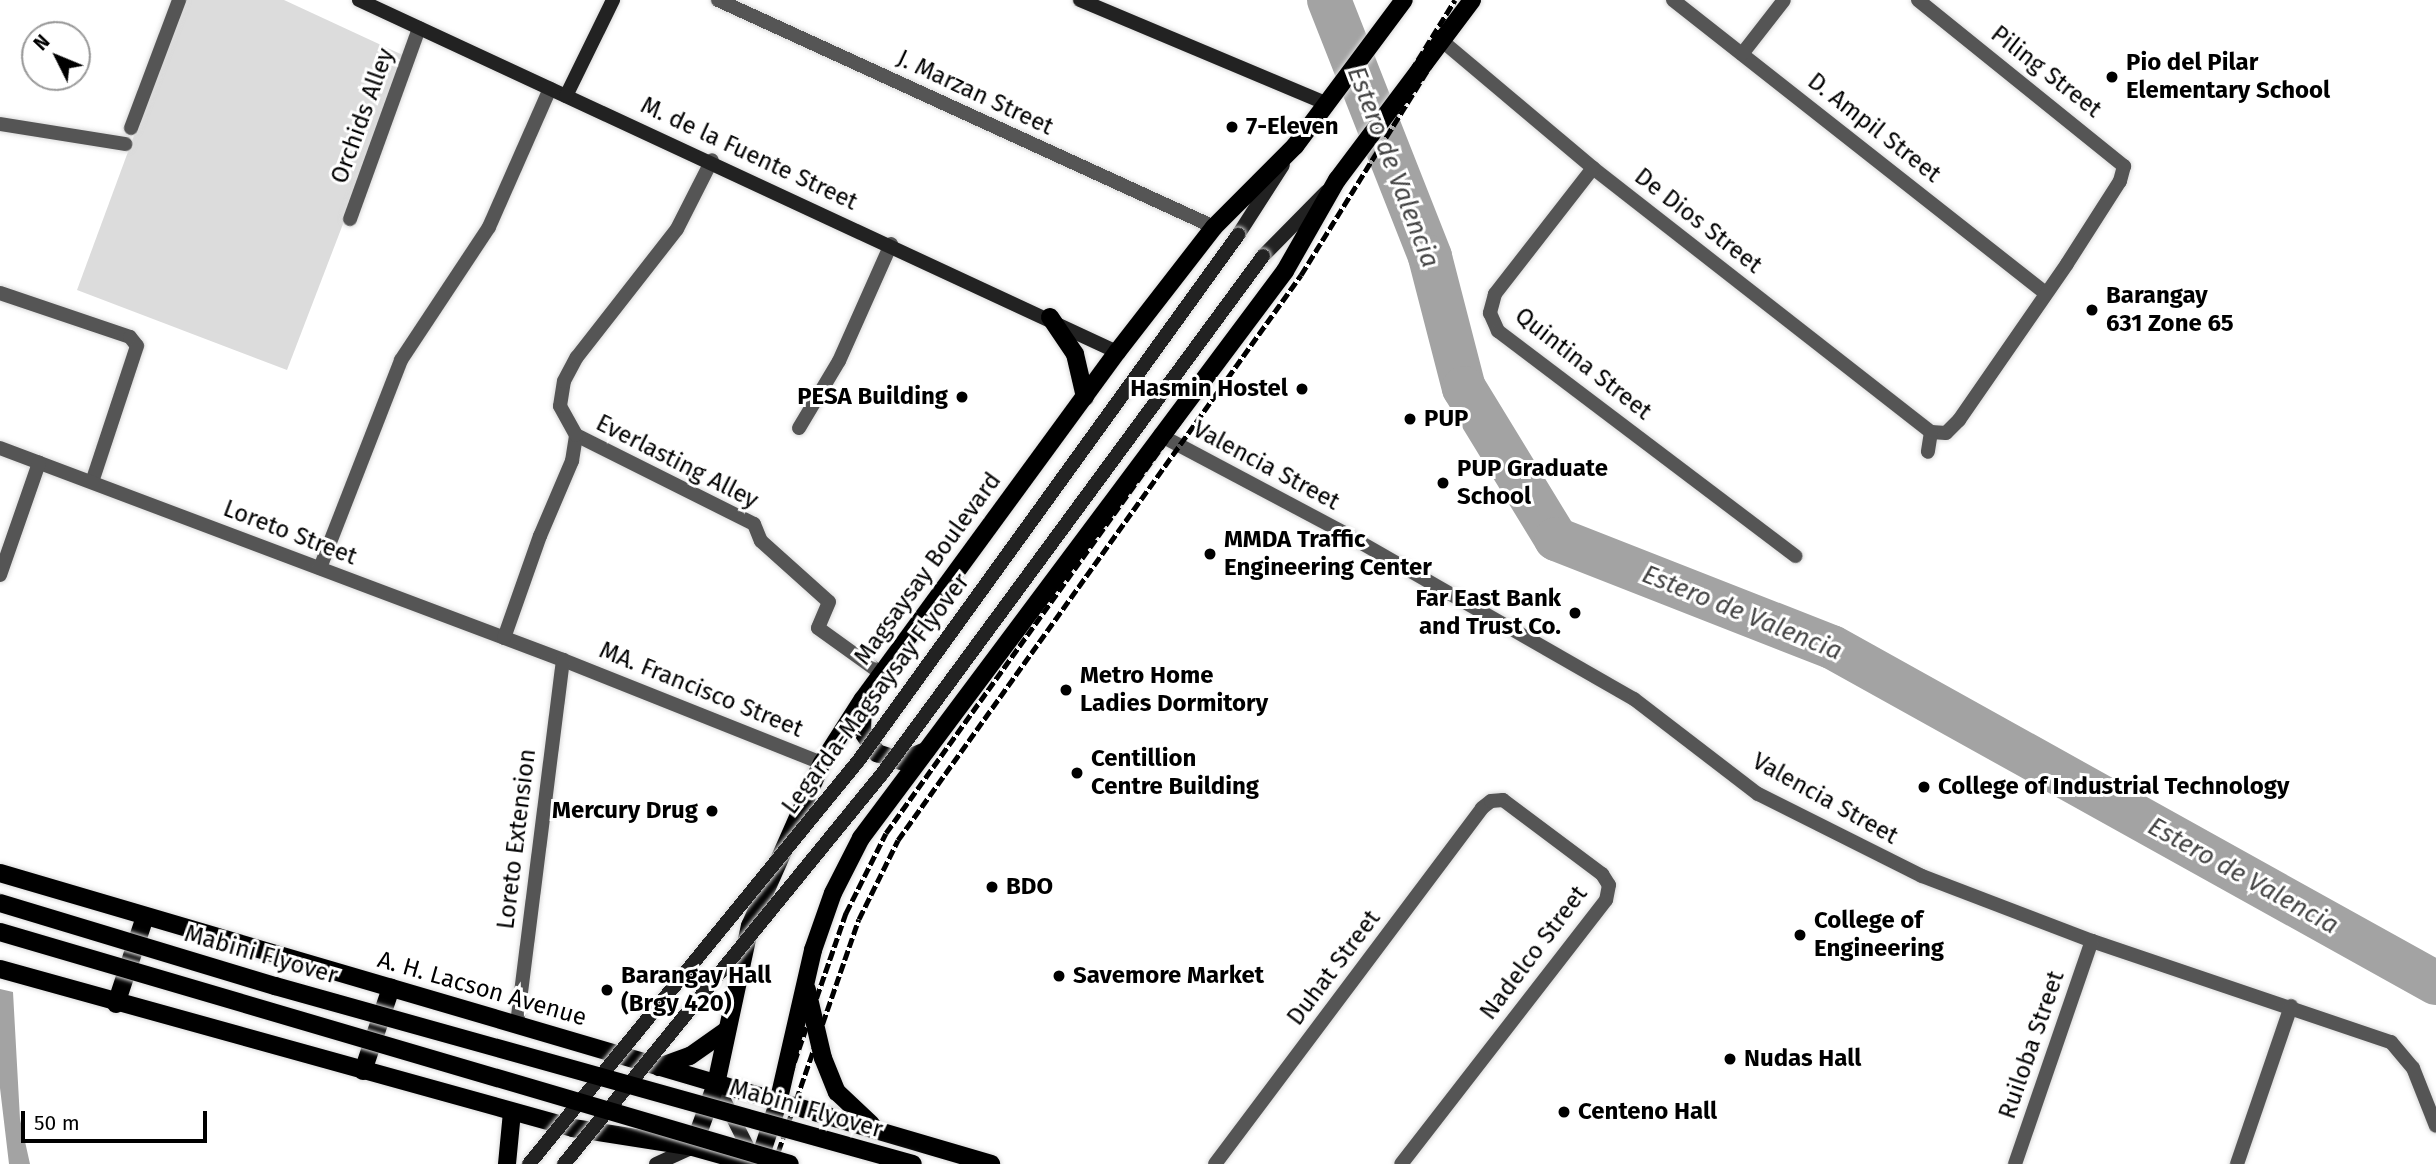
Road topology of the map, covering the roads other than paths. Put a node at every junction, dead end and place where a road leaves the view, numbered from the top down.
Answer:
1 (179, 0) edge
2 (359, 0) edge
3 (613, 0) edge
4 (718, 0) edge
5 (1080, 0) edge
6 (1405, 0) edge
7 (1472, 0) edge
8 (1673, 0) edge
9 (1784, 0) edge
10 (1918, 0) edge
11 (419, 28) junction
12 (1441, 40) junction
13 (1742, 54) junction
14 (550, 89) junction
15 (566, 96) junction
16 (1331, 98) junction
17 (0, 124) edge
18 (131, 128) dead end
19 (125, 144) dead end
20 (1295, 146) junction
21 (712, 160) junction
22 (1593, 168) junction
23 (1337, 180) junction
24 (350, 219) dead end
25 (1214, 227) junction
26 (1238, 235) joint
27 (891, 244) junction
28 (0, 293) edge
29 (2046, 293) junction
30 (1050, 317) junction
31 (1118, 352) junction
32 (1085, 397) junction
33 (799, 428) dead end
34 (1931, 432) junction
35 (576, 435) junction
36 (1160, 435) junction
37 (0, 449) edge
38 (1928, 452) dead end
39 (39, 463) junction
40 (92, 482) junction
41 (1795, 556) dead end
42 (320, 568) junction
43 (0, 575) edge
44 (505, 638) junction
45 (563, 660) junction
46 (882, 674) junction
47 (863, 699) junction
48 (926, 751) junction
49 (822, 763) junction
50 (1492, 801) joint
51 (0, 873) edge
52 (0, 903) edge
53 (145, 917) junction
54 (0, 932) edge
55 (2092, 941) junction
56 (0, 969) edge
57 (805, 984) junction
58 (391, 988) junction
59 (116, 1004) junction
60 (2291, 1006) junction
61 (517, 1024) junction
62 (727, 1030) junction
63 (659, 1067) junction
64 (363, 1071) junction
65 (716, 1084) junction
66 (778, 1103) junction
67 (512, 1112) junction
68 (2436, 1126) edge
69 (880, 1130) junction
70 (693, 1147) junction
71 (507, 1164) edge
72 (529, 1164) edge
73 (564, 1164) edge
74 (656, 1164) edge
75 (756, 1164) edge
76 (790, 1164) edge
77 (913, 1164) edge
78 (990, 1164) edge
79 (1215, 1164) edge
80 (1401, 1164) edge
81 (2015, 1164) edge
82 (2237, 1164) edge

1 - 18 street
2 - 11 main road, M. de la Fuente Street
3 - 15 main road
4 - 25 street, J. Marzan Street
5 - 16 main road
6 - 16 main road, Magsaysay Boulevard
7 - 12 main road
8 - 13 street, D. Ampil Street
9 - 13 street
10 - 29 street, Piling Street
11 - 14 main road, M. de la Fuente Street
11 - 24 street, Orchids Alley
12 - 22 street, De Dios Street
12 - 23 main road
13 - 29 street, D. Ampil Street
14 - 15 main road, M. de la Fuente Street
14 - 42 street
15 - 21 main road, M. de la Fuente Street
16 - 20 main road, Magsaysay Boulevard
17 - 19 street
20 - 25 main road, Magsaysay Boulevard
20 - 26 main road, Magsaysay Boulevard
21 - 27 main road, M. de la Fuente Street
21 - 35 street
22 - 34 street, De Dios Street
22 - 41 street, Quintina Street
23 - 36 main road
23 - 73 main road, Legarda-Magsaysay Flyover, bridge
25 - 31 main road, Magsaysay Boulevard
26 - 72 main road, Legarda-Magsaysay Flyover, bridge
27 - 30 main road, M. de la Fuente Street
27 - 33 street
28 - 40 street
29 - 34 street
30 - 31 main road, M. de la Fuente Street
30 - 32 main road
31 - 32 main road, Magsaysay Boulevard
32 - 46 main road, Magsaysay Boulevard
34 - 38 street
35 - 44 street
35 - 46 street, Everlasting Alley
36 - 48 main road
36 - 55 street, Valencia Street
37 - 39 street, Loreto Street
39 - 40 street, Loreto Street
39 - 43 street
40 - 42 street, Loreto Street
42 - 44 street, Loreto Street
44 - 45 street, Loreto Street
45 - 49 street, MA. Francisco Street
45 - 61 street, Loreto Extension
46 - 47 main road, Magsaysay Boulevard
47 - 48 main road
47 - 49 main road, Magsaysay Boulevard
48 - 57 main road
49 - 62 main road, Magsaysay Boulevard
50 - 79 street, Duhat Street
50 - 80 street, Nadelco Street
51 - 53 main road, A. H. Lacson Avenue
52 - 77 main road, Mabini Flyover, bridge
53 - 58 main road, A. H. Lacson Avenue
53 - 59 main road
54 - 76 main road, bridge
55 - 60 street, Valencia Street
55 - 81 street, Ruiloba Street
56 - 59 main road
57 - 66 main road
57 - 69 main road
58 - 61 main road, A. H. Lacson Avenue
58 - 64 main road
59 - 64 main road
60 - 68 street, Valencia Street
60 - 82 street
61 - 63 main road, A. H. Lacson Avenue
62 - 63 main road
62 - 65 main road, Magsaysay Boulevard
63 - 65 main road, A. H. Lacson Avenue
64 - 67 main road
65 - 66 main road, A. H. Lacson Avenue
65 - 70 main road, Magsaysay Boulevard
65 - 75 main road
66 - 69 main road, A. H. Lacson Avenue
66 - 75 main road
67 - 70 main road
67 - 71 main road
69 - 78 main road, A. H. Lacson Avenue
70 - 74 main road
70 - 75 main road

